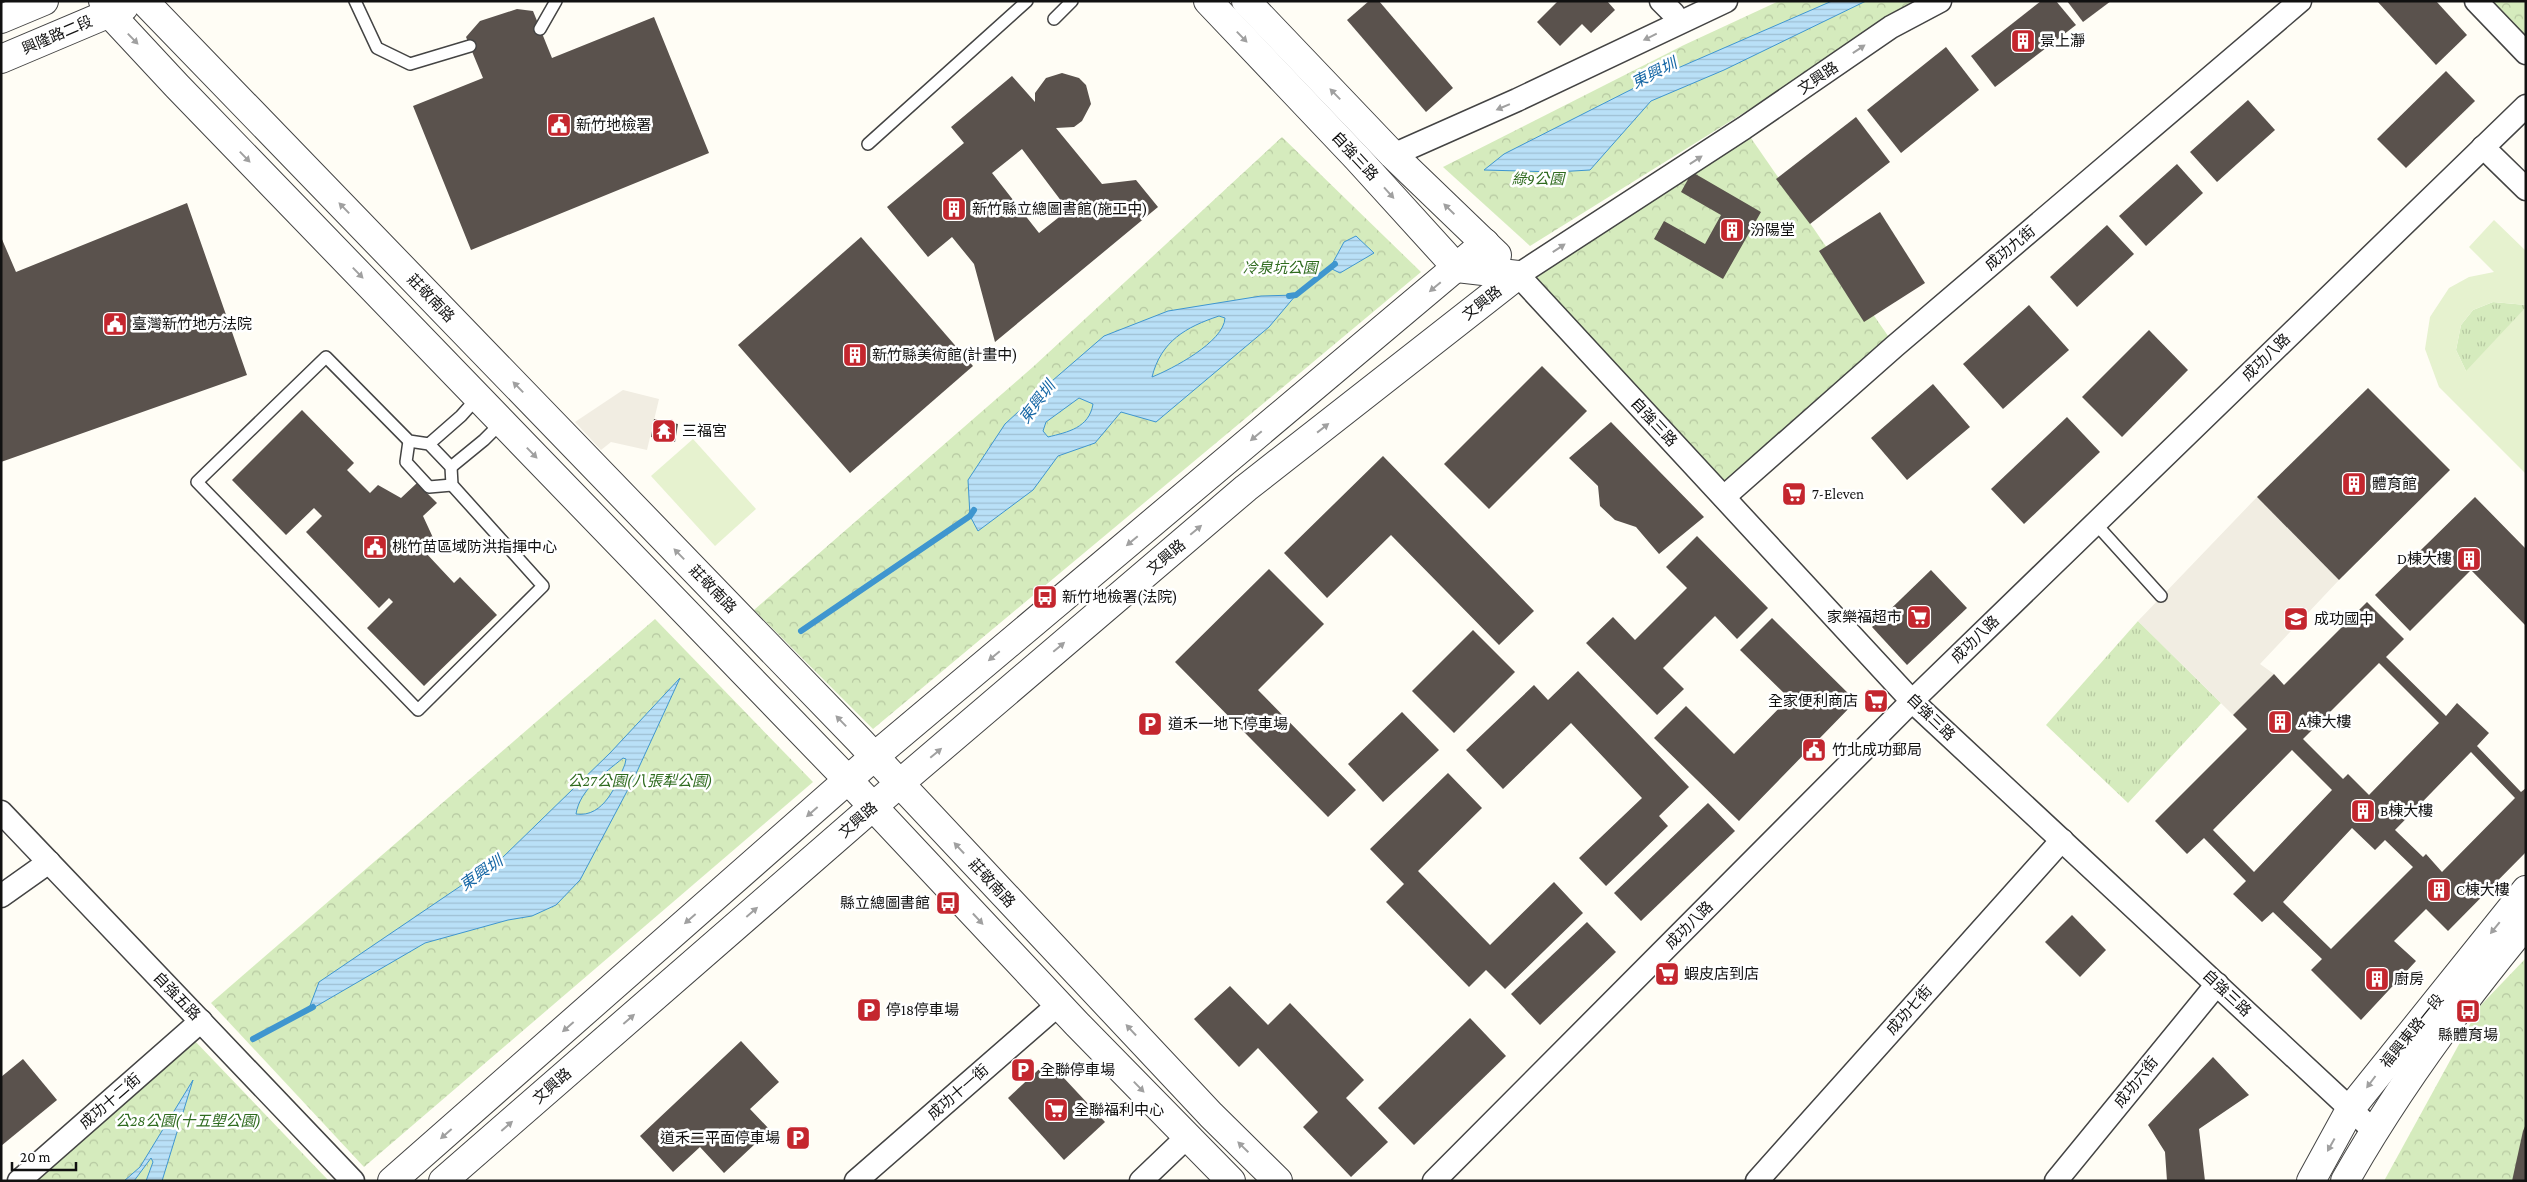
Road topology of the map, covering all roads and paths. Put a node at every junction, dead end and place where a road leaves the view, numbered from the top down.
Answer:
1 (44, 1) edge
2 (143, 1) edge
3 (355, 1) edge
4 (556, 1) edge
5 (1027, 1) edge
6 (1072, 1) edge
7 (1208, 1) edge
8 (1246, 1) edge
9 (1661, 1) edge
10 (1726, 1) edge
11 (1940, 1) edge
12 (2300, 1) edge
13 (2476, 1) edge
14 (106, 7) edge
15 (1, 19) edge
16 (1054, 19) dead end
17 (1675, 24) junction
18 (540, 28) dead end
19 (470, 46) dead end
20 (2526, 53) edge
21 (1, 59) edge
22 (2526, 106) edge
23 (868, 144) dead end
24 (2484, 147) junction
25 (1393, 155) junction
26 (2526, 189) edge
27 (1484, 243) junction
28 (1457, 268) junction
29 (1518, 275) junction
30 (478, 397) junction
31 (502, 422) junction
32 (409, 441) junction
33 (429, 444) junction
34 (452, 467) junction
35 (452, 485) junction
36 (1724, 498) junction
37 (2095, 523) junction
38 (2160, 596) dead end
39 (1912, 701) junction
40 (875, 756) junction
41 (848, 780) junction
42 (899, 784) junction
43 (873, 807) junction
44 (1, 812) edge
45 (2062, 840) junction
46 (49, 862) junction
47 (2526, 890) edge
48 (1, 896) edge
49 (2526, 924) edge
50 (2217, 984) junction
51 (1059, 1004) junction
52 (201, 1021) junction
53 (2351, 1108) junction
54 (2374, 1130) junction
55 (1187, 1137) junction
56 (19, 1181) edge
57 (353, 1181) edge
58 (392, 1181) edge
59 (444, 1181) edge
60 (856, 1181) edge
61 (1141, 1181) edge
62 (1231, 1181) edge
63 (1278, 1181) edge
64 (1434, 1181) edge
65 (1756, 1181) edge
66 (2056, 1181) edge
67 (2311, 1181) edge
68 (2345, 1181) edge

1 - 15 street
2 - 14 street, 興隆路二段
40 -> 2 street, 莊敬南路
3 - 19 lane
4 - 18 lane
5 - 23 lane
6 - 16 lane
7 -> 28 street, 自強三路
25 -> 8 street, 自強三路
9 - 17 street
10 - 17 street
29 -> 11 street, 文興路
12 - 36 street, 成功九街
13 - 20 street
14 - 21 street, 興隆路二段
14 -> 30 street
17 -> 25 street
22 - 24 street, 成功八路
24 - 26 street
24 - 37 street, 成功八路
27 -> 25 street, 自強三路
27 - 28 street
27 - 29 street, 自強三路
28 - 29 street
28 -> 40 street
29 - 36 street, 自強三路
42 -> 29 street, 文興路
30 - 31 street
30 - 33 lane
31 - 34 lane
31 -> 41 street
32 - 33 lane
32 - 35 lane
32 - 35 lane
33 - 34 lane
34 - 35 lane
36 - 39 street, 自強三路
37 - 38 lane
37 - 39 street, 成功八路
39 - 45 street, 自強三路
39 - 64 street, 成功八路
40 - 41 street
40 - 42 street, 莊敬南路
41 - 43 street
41 -> 58 street
42 - 43 street, 文興路
63 -> 42 street, 莊敬南路
43 -> 51 street
59 -> 43 street, 文興路
44 - 46 street, 自強五路
45 - 50 street, 自強三路
45 - 65 street, 成功七街
46 - 48 street
46 - 52 street, 自強五路
47 -> 53 street, 福興東路一段
49 - 54 street, 福興東路一段
50 - 53 street, 自強三路
50 - 66 street, 成功六街
51 -> 55 street
51 - 60 street, 成功十一街
52 - 56 street, 成功十二街
52 - 57 street, 自強五路
53 - 54 street, 自強三路
53 -> 67 street, 福興東路一段
54 - 68 street, 福興東路一段
55 - 61 street
55 - 62 street

